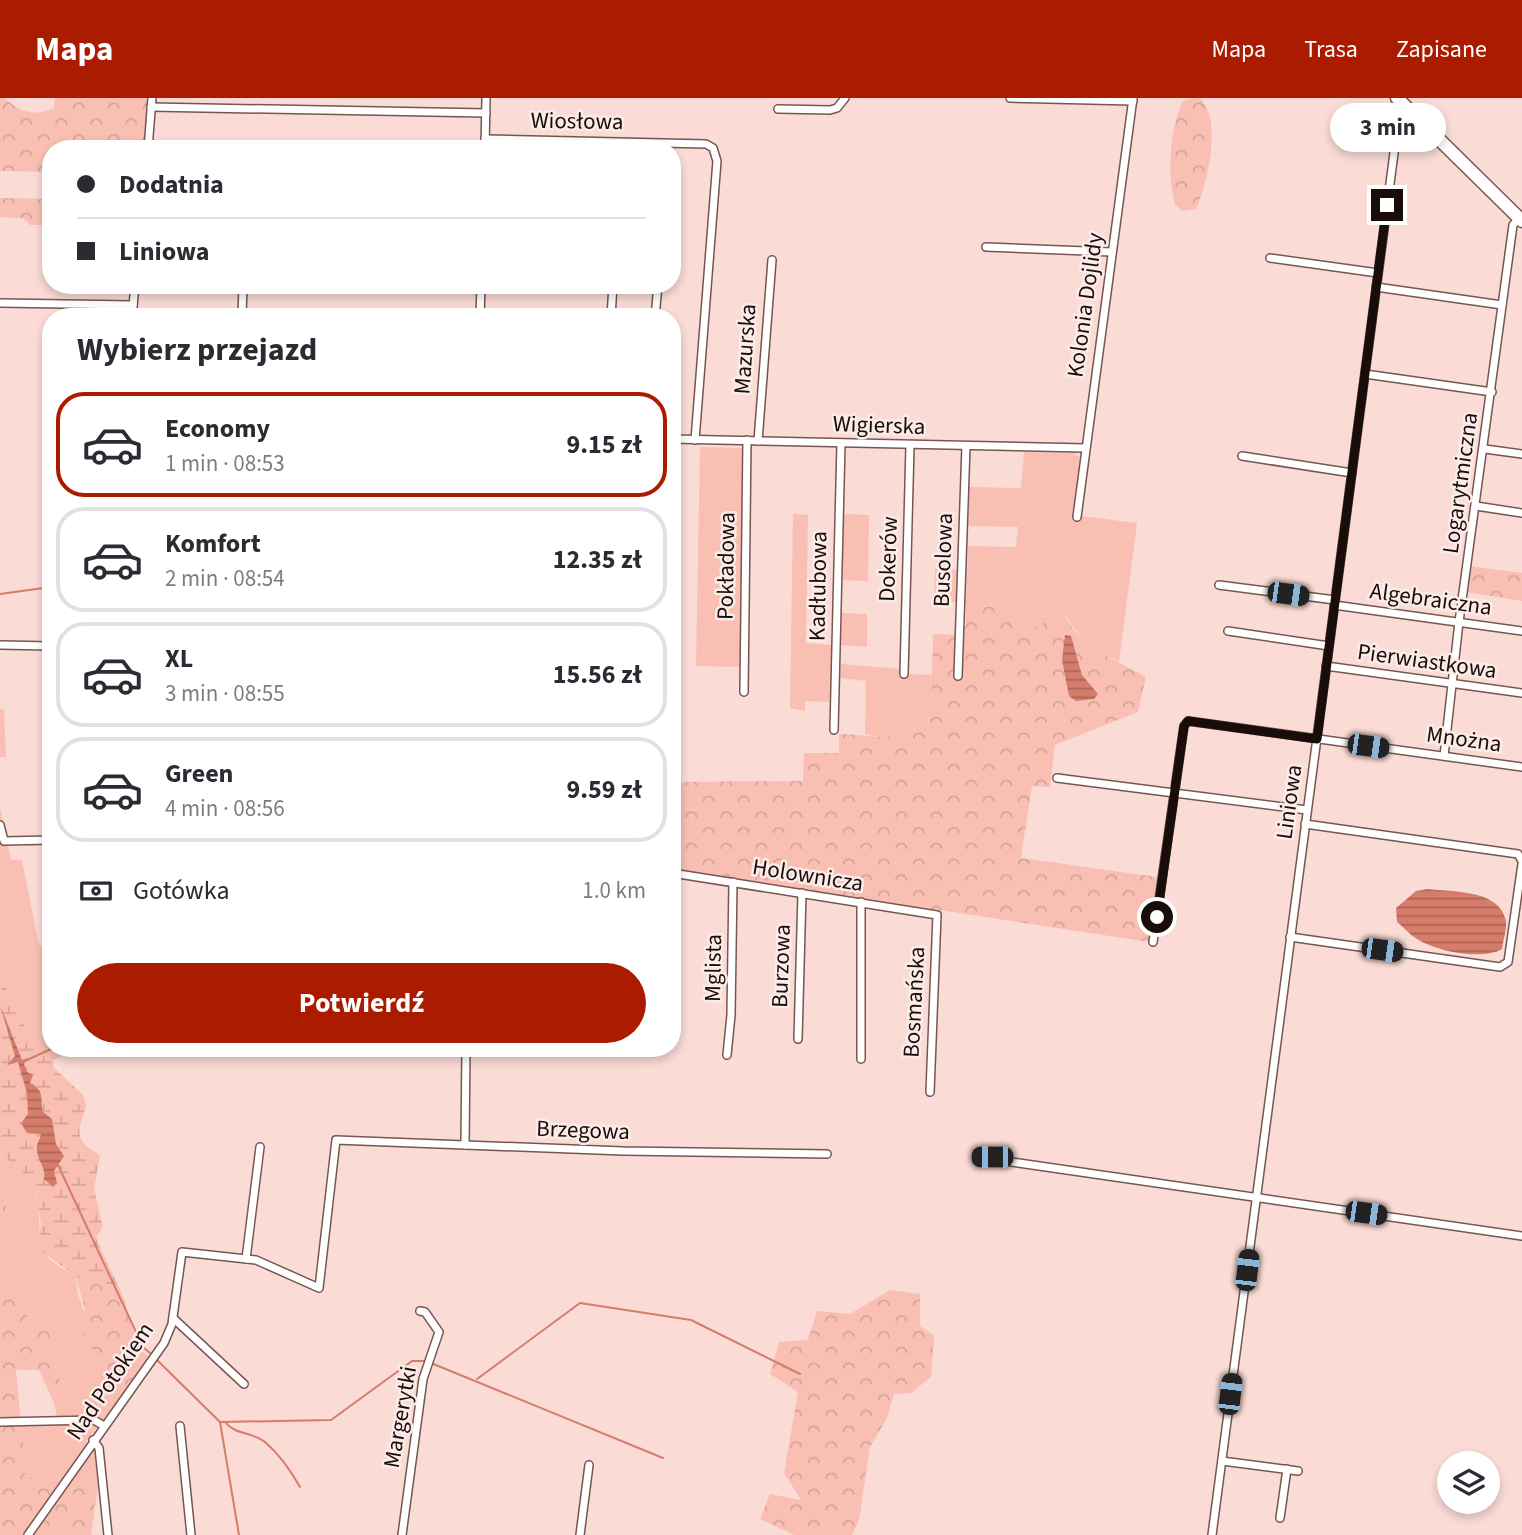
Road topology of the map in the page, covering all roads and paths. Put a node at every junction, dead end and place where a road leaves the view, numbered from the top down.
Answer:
1 (152, 98) edge
2 (486, 98) edge
3 (845, 98) edge
4 (1010, 98) edge
5 (1133, 100) edge
6 (1402, 102) edge
7 (151, 107) junction
8 (778, 109) dead end
9 (486, 113) junction
10 (485, 139) joint
11 (149, 140) edge
12 (546, 140) edge
13 (681, 143) edge
14 (1520, 220) edge
15 (986, 247) dead end
16 (1112, 252) junction
17 (1270, 258) dead end
18 (772, 260) dead end
19 (1378, 273) junction
20 (1376, 287) junction
21 (134, 294) edge
22 (0, 303) edge
23 (133, 305) junction
24 (1503, 305) junction
25 (133, 308) edge
26 (1365, 374) junction
27 (1492, 392) junction
28 (681, 439) edge
29 (695, 440) junction
30 (747, 440) junction
31 (758, 441) junction
32 (841, 443) junction
33 (910, 446) junction
34 (966, 446) junction
35 (1085, 449) junction
36 (1485, 449) junction
37 (1522, 454) edge
38 (1242, 456) dead end
39 (1352, 473) junction
40 (1476, 506) junction
41 (1522, 513) edge
42 (1077, 517) dead end
43 (1219, 585) dead end
44 (1334, 603) junction
45 (1459, 622) junction
46 (1228, 631) dead end
47 (1522, 631) edge
48 (0, 645) edge
49 (42, 646) edge
50 (1329, 646) junction
51 (1326, 666) junction
52 (904, 674) dead end
53 (958, 676) dead end
54 (1453, 684) junction
55 (744, 692) dead end
56 (1522, 694) edge
57 (834, 730) dead end
58 (1317, 739) junction
59 (1444, 756) junction
60 (1522, 766) edge
61 (1057, 778) dead end
62 (1175, 793) junction
63 (1307, 810) junction
64 (1305, 824) junction
65 (0, 825) edge
66 (42, 840) edge
67 (1522, 862) edge
68 (681, 874) edge
69 (733, 882) junction
70 (802, 893) junction
71 (861, 902) junction
72 (937, 915) joint
73 (1290, 937) junction
74 (1153, 942) dead end
75 (798, 1040) dead end
76 (727, 1055) dead end
77 (466, 1057) edge
78 (861, 1059) dead end
79 (930, 1092) dead end
80 (465, 1145) junction
81 (260, 1147) dead end
82 (827, 1154) dead end
83 (977, 1157) dead end
84 (1256, 1197) junction
85 (1522, 1236) edge
86 (246, 1259) junction
87 (319, 1288) joint
88 (423, 1312) dead end
89 (173, 1318) junction
90 (244, 1384) dead end
91 (0, 1422) edge
92 (104, 1426) junction
93 (180, 1426) dead end
94 (93, 1440) junction
95 (1222, 1461) junction
96 (589, 1465) dead end
97 (1287, 1469) junction
98 (1298, 1471) dead end
99 (1280, 1518) dead end
100 (28, 1535) edge
101 (108, 1535) edge
102 (191, 1535) edge
103 (401, 1535) edge
104 (580, 1535) edge
105 (1212, 1535) edge

1 - 7 street
2 - 9 street
3 - 8 street
4 - 5 street
5 - 16 street, Kolonia Dojlidy
6 - 14 highway
6 - 19 street, Liniowa
7 - 9 street
7 - 11 street
9 - 10 street
10 - 12 street, Wiosłowa
13 - 29 street, Wiosłowa
14 - 24 street, Logarytmiczna
15 - 16 street
16 - 35 street, Kolonia Dojlidy
17 - 19 street
18 - 31 street, Mazurska
19 - 20 street, Liniowa
20 - 24 street
20 - 26 street, Liniowa
21 - 23 street
22 - 23 street
23 - 25 street
24 - 27 street, Logarytmiczna
26 - 27 street
26 - 39 street, Liniowa
27 - 36 street, Logarytmiczna
28 - 29 street, Wigierska
29 - 30 street, Wigierska
30 - 31 street, Wigierska
30 - 55 street, Pokładowa
31 - 32 street, Wigierska
32 - 33 street, Wigierska
32 - 57 street, Kadłubowa
33 - 34 street, Wigierska
33 - 52 street, Dokerów
34 - 35 street, Wigierska
34 - 53 street, Busolowa
35 - 42 street, Kolonia Dojlidy
36 - 37 street
36 - 40 street, Logarytmiczna
38 - 39 street
39 - 44 street, Liniowa
40 - 41 street
40 - 45 street, Logarytmiczna
43 - 44 street, Algebraiczna
44 - 45 street, Algebraiczna
44 - 50 street, Liniowa
45 - 47 street, Algebraiczna
45 - 54 street, Logarytmiczna
46 - 50 street
48 - 49 street
50 - 51 street, Liniowa
51 - 54 street, Pierwiastkowa
51 - 58 street, Liniowa
54 - 56 street, Pierwiastkowa
54 - 59 street, Logarytmiczna
58 - 59 street, Mnożna
58 - 62 street, Mnożna
58 - 63 street, Liniowa
59 - 60 street, Mnożna
61 - 62 street
62 - 63 street
62 - 74 street
63 - 64 street, Liniowa
64 - 67 street
64 - 73 street, Liniowa
65 - 66 street
67 - 73 street
68 - 69 street, Holownicza
69 - 70 street, Holownicza
69 - 76 street, Mglista
70 - 71 street, Holownicza
70 - 75 street, Burzowa
71 - 72 street, Holownicza
71 - 78 street
72 - 79 street, Bosmańska
73 - 84 street, Liniowa
77 - 80 street
80 - 82 street, Brzegowa
80 - 87 street, Brzegowa
81 - 86 street
83 - 84 street
84 - 85 street
84 - 95 street, Liniowa
86 - 87 street, Nad Potokiem
86 - 89 street, Nad Potokiem
88 - 103 street, Margerytki
89 - 90 street
89 - 92 street, Nad Potokiem
91 - 92 street
92 - 94 street, Nad Potokiem
93 - 102 street
94 - 100 street, Nad Potokiem
94 - 101 street
95 - 97 street
95 - 105 street, Liniowa
96 - 104 street
97 - 98 street
97 - 99 street

